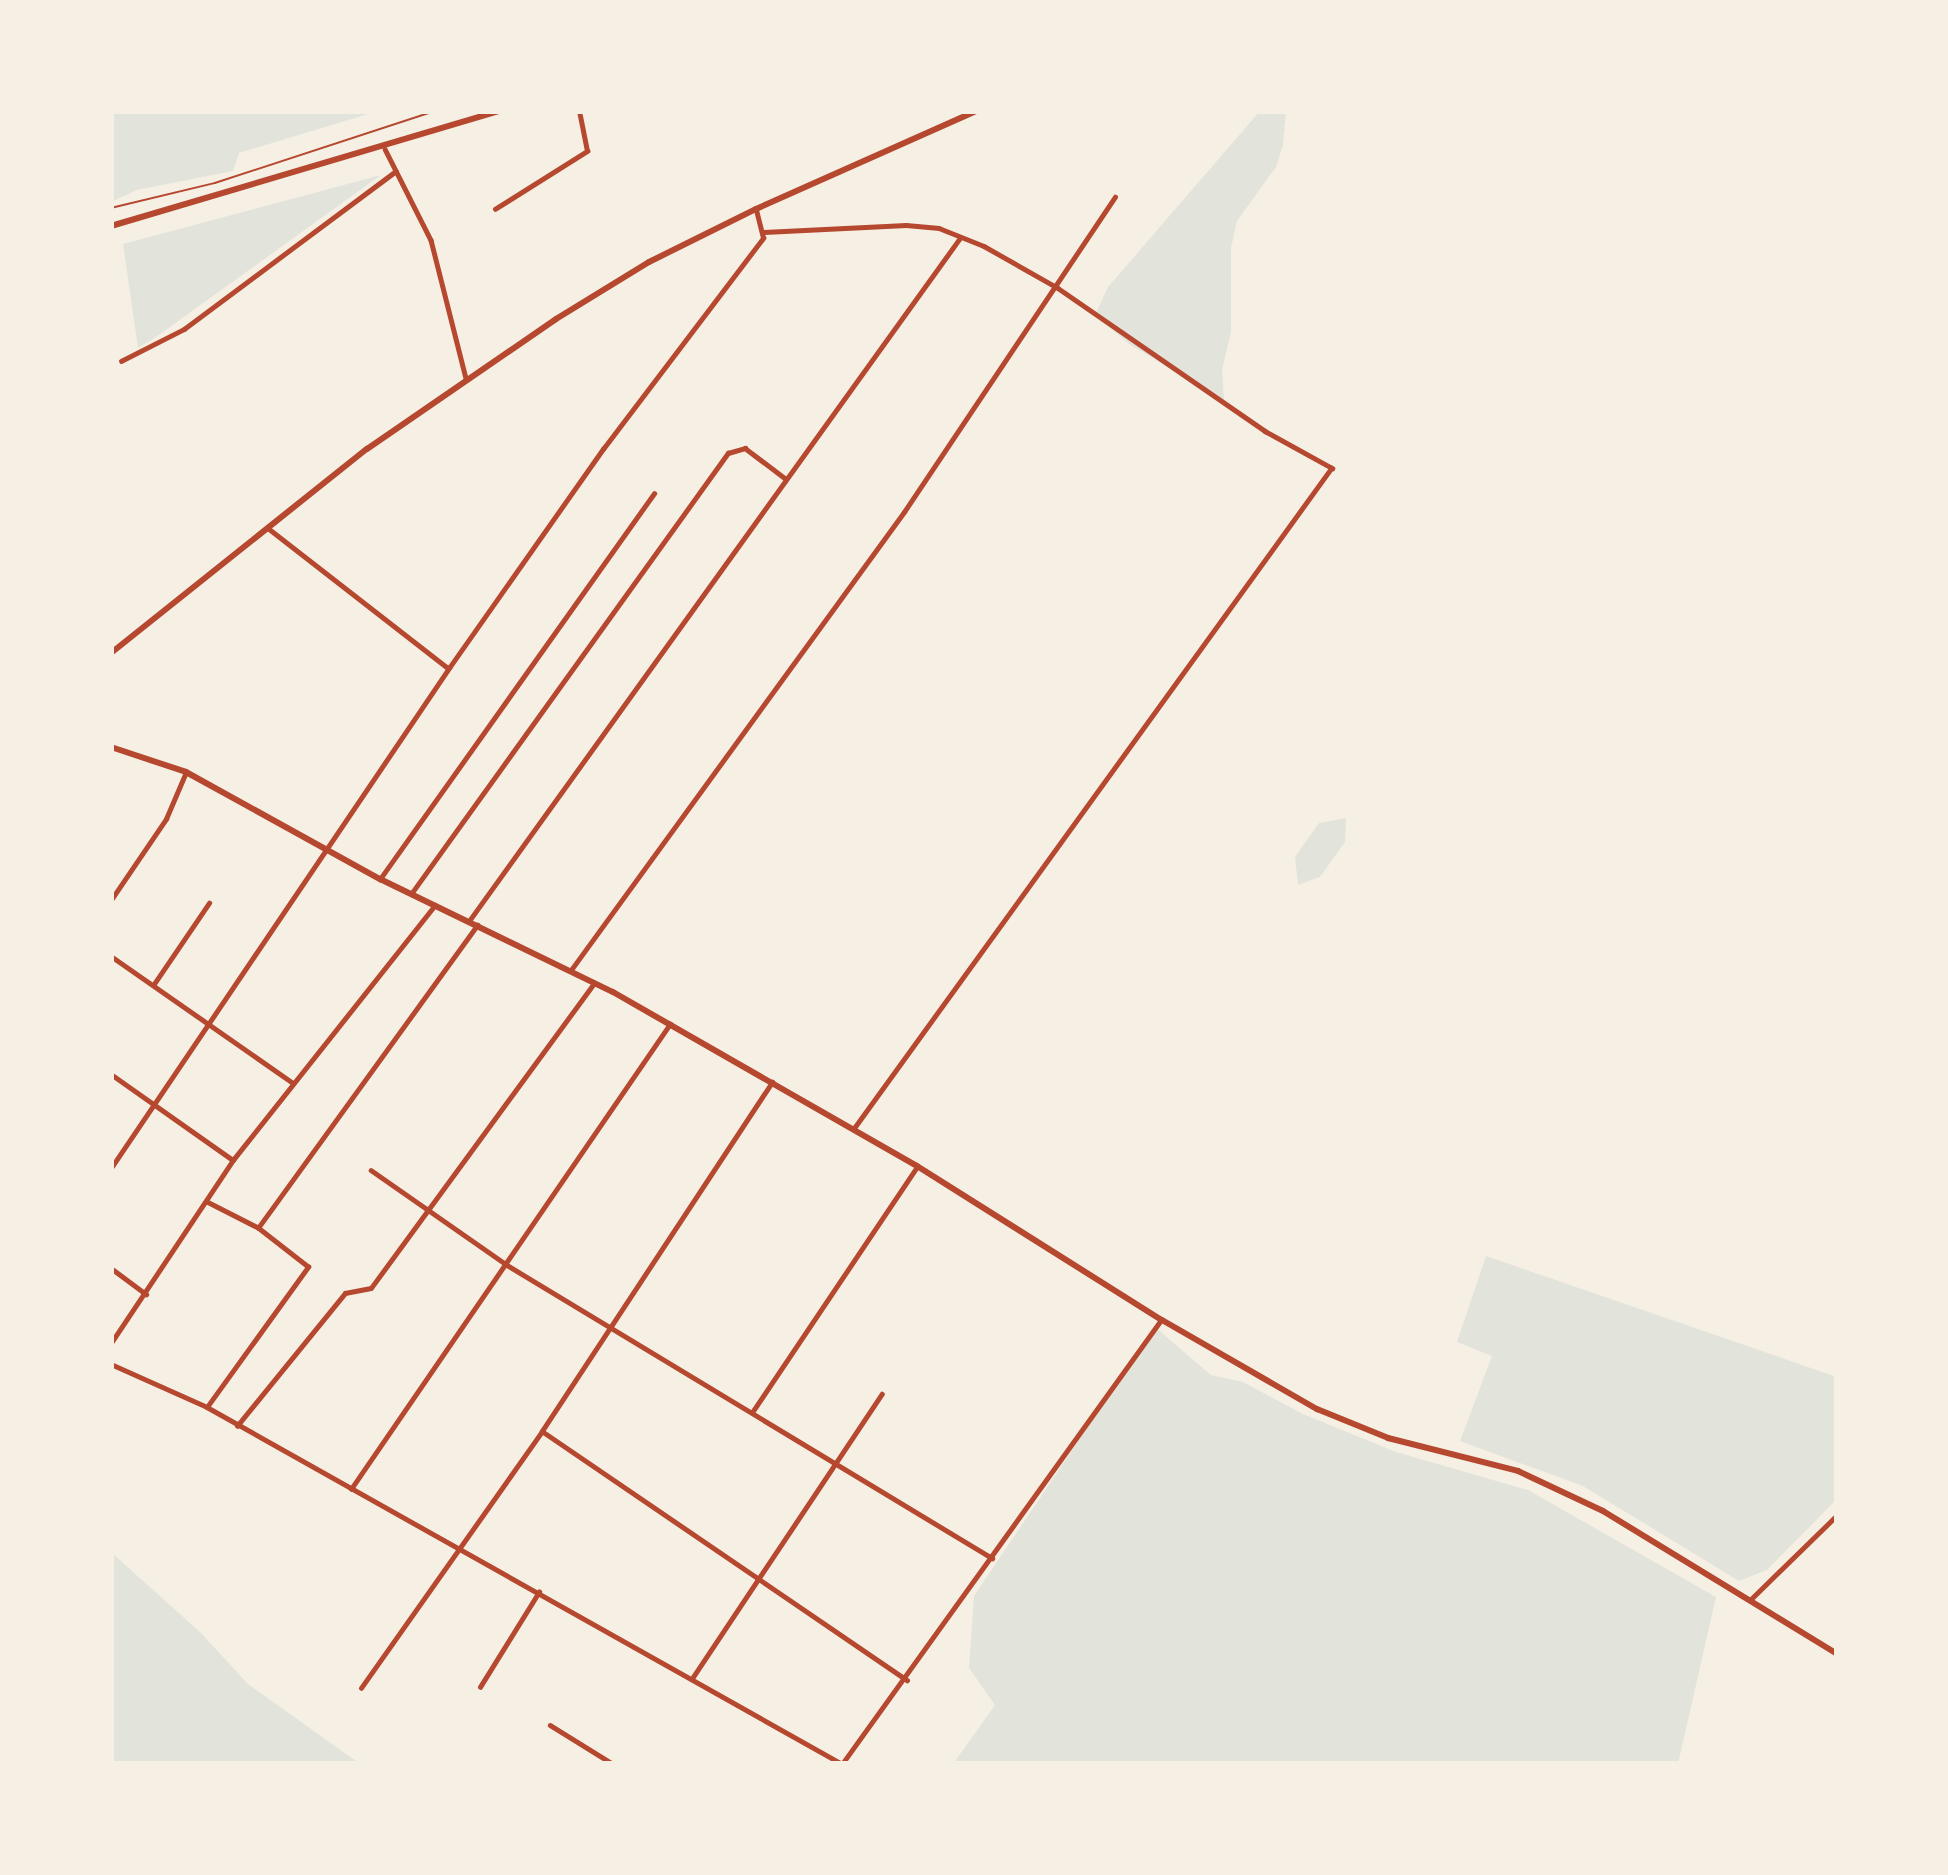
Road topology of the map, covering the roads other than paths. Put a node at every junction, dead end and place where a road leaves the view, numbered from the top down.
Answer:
1 (499, 111) edge
2 (579, 111) edge
3 (976, 111) edge
4 (385, 148) junction
5 (396, 172) junction
6 (1115, 197) dead end
7 (495, 209) dead end
8 (756, 209) junction
9 (111, 226) edge
10 (764, 232) junction
11 (961, 237) junction
12 (1058, 288) junction
13 (121, 362) dead end
14 (466, 378) junction
15 (787, 479) junction
16 (654, 494) dead end
17 (268, 528) junction
18 (111, 652) edge
19 (449, 668) junction
20 (111, 747) edge
21 (186, 772) junction
22 (328, 850) junction
23 (380, 879) junction
24 (411, 894) junction
25 (111, 900) edge
26 (209, 903) dead end
27 (436, 905) junction
28 (473, 923) junction
29 (111, 956) edge
30 (571, 970) junction
31 (594, 982) junction
32 (154, 984) junction
33 (212, 1022) junction
34 (670, 1024) junction
35 (111, 1074) edge
36 (772, 1082) junction
37 (292, 1083) junction
38 (154, 1104) junction
39 (854, 1129) junction
40 (233, 1160) junction
41 (917, 1166) junction
42 (111, 1168) edge
43 (371, 1170) dead end
44 (207, 1202) junction
45 (428, 1210) junction
46 (258, 1228) junction
47 (507, 1265) junction
48 (111, 1268) edge
49 (146, 1294) junction
50 (1162, 1320) junction
51 (612, 1326) junction
52 (111, 1343) edge
53 (111, 1364) edge
54 (882, 1394) dead end
55 (207, 1407) junction
56 (753, 1411) junction
57 (237, 1426) junction
58 (542, 1431) junction
59 (840, 1462) junction
60 (351, 1490) junction
61 (1837, 1515) edge
62 (459, 1548) junction
63 (992, 1558) junction
64 (762, 1580) junction
65 (539, 1592) junction
66 (1750, 1600) junction
67 (1837, 1654) edge
68 (693, 1677) junction
69 (907, 1680) junction
70 (480, 1687) dead end
71 (361, 1688) dead end
72 (550, 1725) dead end
73 (613, 1764) edge
74 (842, 1764) edge

1 - 4 street
2 - 7 street
3 - 8 street
4 - 5 street
4 - 9 street
5 - 13 street
5 - 14 street
6 - 12 street
8 - 10 street
8 - 14 street
10 - 11 street
10 - 19 street
11 - 12 street
11 - 15 street
12 - 30 street
12 - 39 street
14 - 17 street
15 - 24 street
15 - 28 street
16 - 23 street
17 - 18 street
17 - 19 street
19 - 22 street
20 - 21 street
21 - 22 street
21 - 25 street
22 - 23 street
22 - 33 street
23 - 24 street
24 - 27 street
26 - 32 street
27 - 28 street
27 - 37 street
28 - 30 street
28 - 46 street
29 - 32 street
30 - 31 street
31 - 34 street
31 - 45 street
32 - 33 street
33 - 37 street
33 - 38 street
34 - 36 street
34 - 47 street
35 - 38 street
36 - 39 street
36 - 51 street
37 - 40 street
38 - 40 street
38 - 42 street
39 - 41 street
40 - 44 street
41 - 50 street
41 - 56 street
43 - 45 street
44 - 46 street
44 - 49 street
45 - 47 street
45 - 57 street
46 - 55 street
47 - 51 street
47 - 60 street
48 - 49 street
49 - 52 street
50 - 63 street
50 - 66 street
51 - 56 street
51 - 58 street
53 - 55 street
54 - 59 street
55 - 57 street
56 - 59 street
57 - 60 street
58 - 62 street
58 - 64 street
59 - 63 street
59 - 64 street
60 - 62 street
61 - 66 street
62 - 65 street
62 - 71 street
63 - 69 street
64 - 68 street
64 - 69 street
65 - 68 street
65 - 70 street
66 - 67 street
68 - 74 street
69 - 74 street
72 - 73 street

